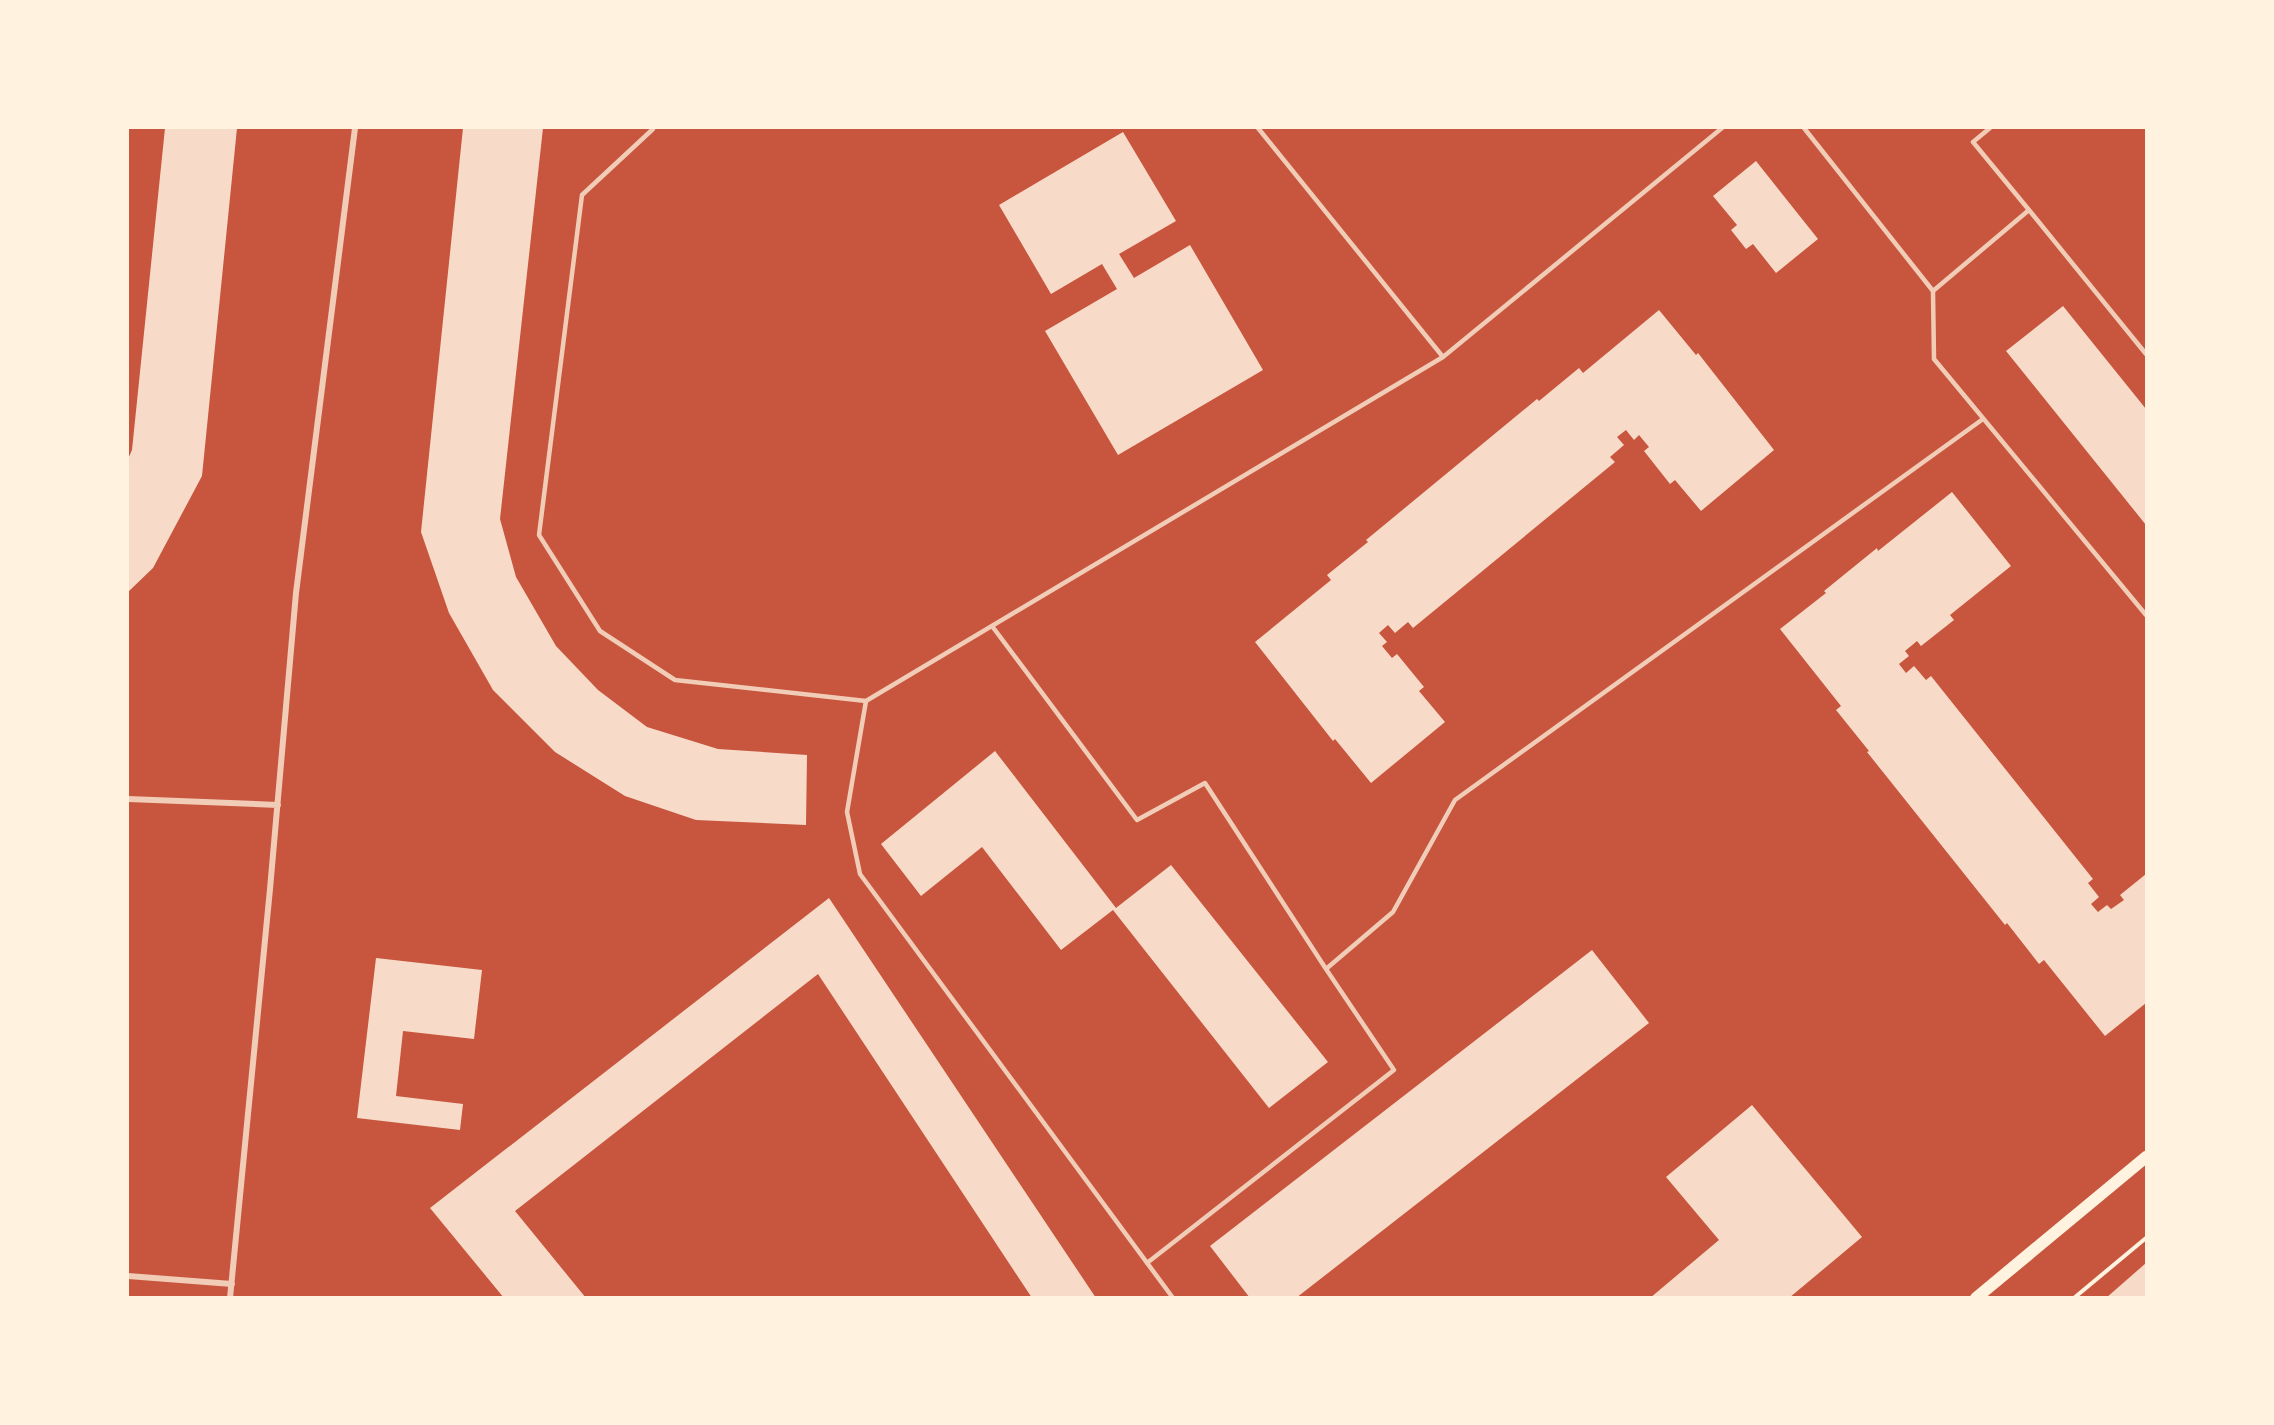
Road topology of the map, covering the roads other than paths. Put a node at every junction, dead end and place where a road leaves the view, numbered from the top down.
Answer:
1 (355, 128) edge
2 (652, 128) edge
3 (1258, 128) edge
4 (1722, 128) edge
5 (1804, 128) edge
6 (1990, 128) edge
7 (2029, 210) junction
8 (1933, 291) junction
9 (2146, 354) edge
10 (1443, 357) junction
11 (1983, 418) junction
12 (2146, 615) edge
13 (992, 626) junction
14 (866, 701) junction
15 (128, 799) edge
16 (278, 805) junction
17 (1326, 969) junction
18 (2146, 1157) edge
19 (1147, 1263) junction
20 (128, 1276) edge
21 (232, 1284) junction
22 (230, 1298) edge
23 (1173, 1298) edge
24 (1976, 1298) edge

1 - 16 street
2 - 14 lane
3 - 10 lane
4 - 10 lane
5 - 8 lane
6 - 7 lane
7 - 8 lane
7 - 9 lane
8 - 11 lane
10 - 13 lane
11 - 12 lane
11 - 17 lane
13 - 14 lane
13 - 17 lane
14 - 19 lane
15 - 16 street
16 - 21 street
17 - 19 lane
18 - 24 main road
19 - 23 lane
20 - 21 street
21 - 22 street

